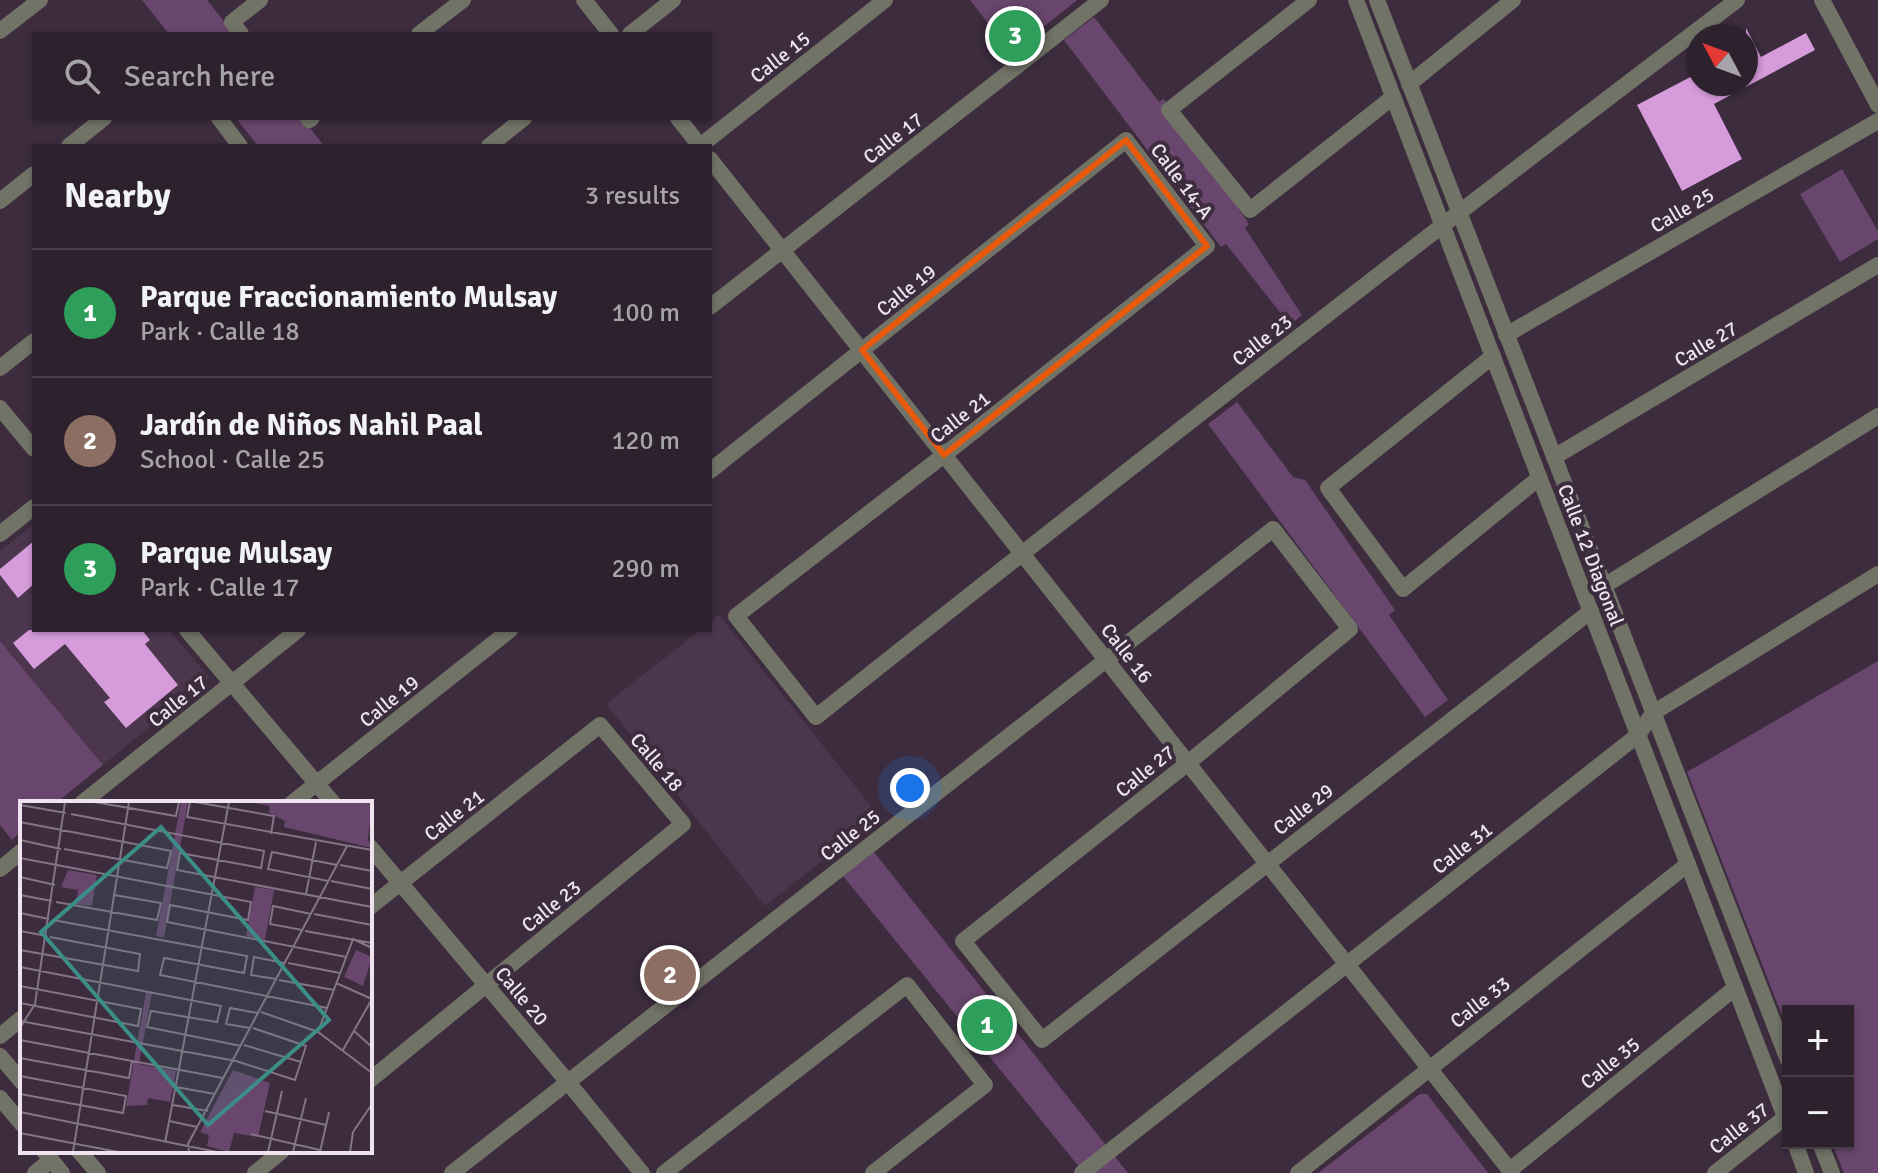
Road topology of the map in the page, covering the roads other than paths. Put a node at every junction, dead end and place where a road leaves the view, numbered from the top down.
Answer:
1 (40, 0) edge
2 (260, 0) edge
3 (463, 0) edge
4 (584, 0) edge
5 (673, 0) edge
6 (885, 0) edge
7 (1101, 0) edge
8 (1309, 0) edge
9 (1356, 0) edge
10 (1377, 0) edge
11 (1513, 0) edge
12 (1737, 0) edge
13 (1822, 0) edge
14 (236, 28) edge
15 (0, 31) edge
16 (422, 32) edge
17 (609, 32) edge
18 (633, 32) edge
19 (1409, 84) junction
20 (1393, 97) junction
21 (1878, 105) edge
22 (102, 120) edge
23 (220, 120) edge
24 (522, 120) edge
25 (680, 120) edge
26 (1878, 121) edge
27 (1126, 140) joint
28 (72, 144) edge
29 (238, 144) edge
30 (492, 144) edge
31 (698, 144) edge
32 (703, 144) edge
33 (712, 162) edge
34 (32, 176) edge
35 (0, 201) edge
36 (1458, 212) junction
37 (1442, 225) junction
38 (1207, 246) joint
39 (783, 251) junction
40 (1878, 265) edge
41 (712, 305) edge
42 (1506, 335) junction
43 (32, 343) edge
44 (862, 350) junction
45 (1493, 356) junction
46 (0, 368) edge
47 (0, 408) edge
48 (1878, 416) edge
49 (32, 447) edge
50 (944, 455) junction
51 (1554, 457) junction
52 (712, 469) edge
53 (1539, 478) junction
54 (32, 509) edge
55 (1273, 529) joint
56 (0, 534) edge
57 (1022, 553) junction
58 (1878, 574) edge
59 (1604, 586) junction
60 (1591, 611) junction
61 (189, 632) edge
62 (296, 632) edge
63 (507, 632) edge
64 (1106, 659) junction
65 (232, 683) junction
66 (1653, 713) junction
67 (816, 717) joint
68 (600, 725) joint
69 (1638, 735) junction
70 (1188, 763) junction
71 (317, 784) junction
72 (84, 801) edge
73 (295, 801) edge
74 (331, 801) edge
75 (683, 824) joint
76 (372, 849) edge
77 (20, 853) edge
78 (1267, 862) junction
79 (1688, 864) junction
80 (0, 869) edge
81 (400, 883) junction
82 (372, 905) edge
83 (1347, 964) junction
84 (486, 985) junction
85 (1735, 988) junction
86 (20, 1020) edge
87 (0, 1036) edge
88 (1042, 1040) joint
89 (1782, 1045) edge
90 (0, 1056) edge
91 (1429, 1068) junction
92 (372, 1078) edge
93 (20, 1080) edge
94 (567, 1081) junction
95 (0, 1098) edge
96 (1782, 1106) edge
97 (20, 1122) edge
98 (1782, 1123) edge
99 (1797, 1149) edge
100 (1822, 1149) edge
101 (81, 1153) edge
102 (280, 1153) edge
103 (53, 1161) edge
104 (1511, 1171) edge
105 (35, 1173) edge
106 (98, 1173) edge
107 (255, 1173) edge
108 (452, 1173) edge
109 (642, 1173) edge
110 (664, 1173) edge
111 (873, 1173) edge
112 (1082, 1173) edge
113 (1298, 1173) edge
114 (1715, 1173) edge
115 (1806, 1173) edge
116 (1832, 1173) edge

1 - 15 street
2 - 14 street
3 - 16 street
4 - 17 street
5 - 18 street
6 - 32 street, Calle 15
7 - 39 street, Calle 17
8 - 20 street, Calle 14-A
9 - 20 street, Calle 12 Diagonal
10 - 19 street, Calle 12 Diagonal
11 - 19 street
12 - 36 street, Calle 23
13 - 21 street
19 - 36 street, Calle 12 Diagonal
20 - 37 street, Calle 12 Diagonal
22 - 28 street
23 - 29 street
24 - 30 street
25 - 31 street
26 - 42 street, Calle 25
27 - 38 street, Calle 14-A
27 - 44 street, Calle 19
33 - 39 street, Calle 16
34 - 35 street
36 - 37 street, Calle 23
36 - 42 street, Calle 12 Diagonal
37 - 45 street, Calle 12 Diagonal
37 - 57 street, Calle 23
38 - 50 street, Calle 21
39 - 41 street, Calle 17
39 - 44 street, Calle 16
40 - 51 street, Calle 27
42 - 51 street, Calle 12 Diagonal
43 - 46 street
44 - 50 street, Calle 16
44 - 52 street, Calle 19
45 - 53 street, Calle 12 Diagonal
45 - 53 street
47 - 49 street
48 - 59 street
50 - 57 street, Calle 16
50 - 67 street, Calle 21
51 - 59 street, Calle 12 Diagonal
53 - 60 street, Calle 12 Diagonal
54 - 56 street
55 - 64 street, Calle 25
55 - 70 street, Calle 27
57 - 64 street, Calle 16
57 - 67 street, Calle 23
58 - 66 street, Calle 31
59 - 66 street, Calle 12 Diagonal
60 - 69 street, Calle 12 Diagonal
60 - 78 street, Calle 29
61 - 65 street
62 - 65 street, Calle 17
63 - 71 street, Calle 19
64 - 70 street, Calle 16
64 - 94 street, Calle 25
65 - 71 street
65 - 72 street, Calle 17
66 - 69 street, Calle 31
66 - 89 street, Calle 12 Diagonal
68 - 75 street, Calle 18
68 - 81 street, Calle 21
69 - 79 street, Calle 12 Diagonal
69 - 83 street, Calle 31
70 - 78 street, Calle 16
70 - 88 street, Calle 27
71 - 73 street, Calle 19
71 - 74 street
75 - 84 street, Calle 23
76 - 81 street, Calle 20
77 - 80 street
78 - 83 street, Calle 16
78 - 88 street, Calle 29
79 - 85 street, Calle 12 Diagonal
79 - 91 street, Calle 33
81 - 82 street, Calle 21
81 - 84 street, Calle 20
83 - 91 street, Calle 16
83 - 112 street, Calle 31
84 - 92 street, Calle 23
84 - 94 street, Calle 20
85 - 96 street, Calle 12 Diagonal
85 - 104 street, Calle 35
86 - 87 street
90 - 93 street
91 - 104 street, Calle 16
91 - 113 street, Calle 33
94 - 108 street, Calle 25
94 - 109 street, Calle 20
95 - 97 street
98 - 114 street, Calle 37
99 - 115 street
100 - 116 street
101 - 106 street
102 - 107 street
103 - 105 street
110 - 111 street

